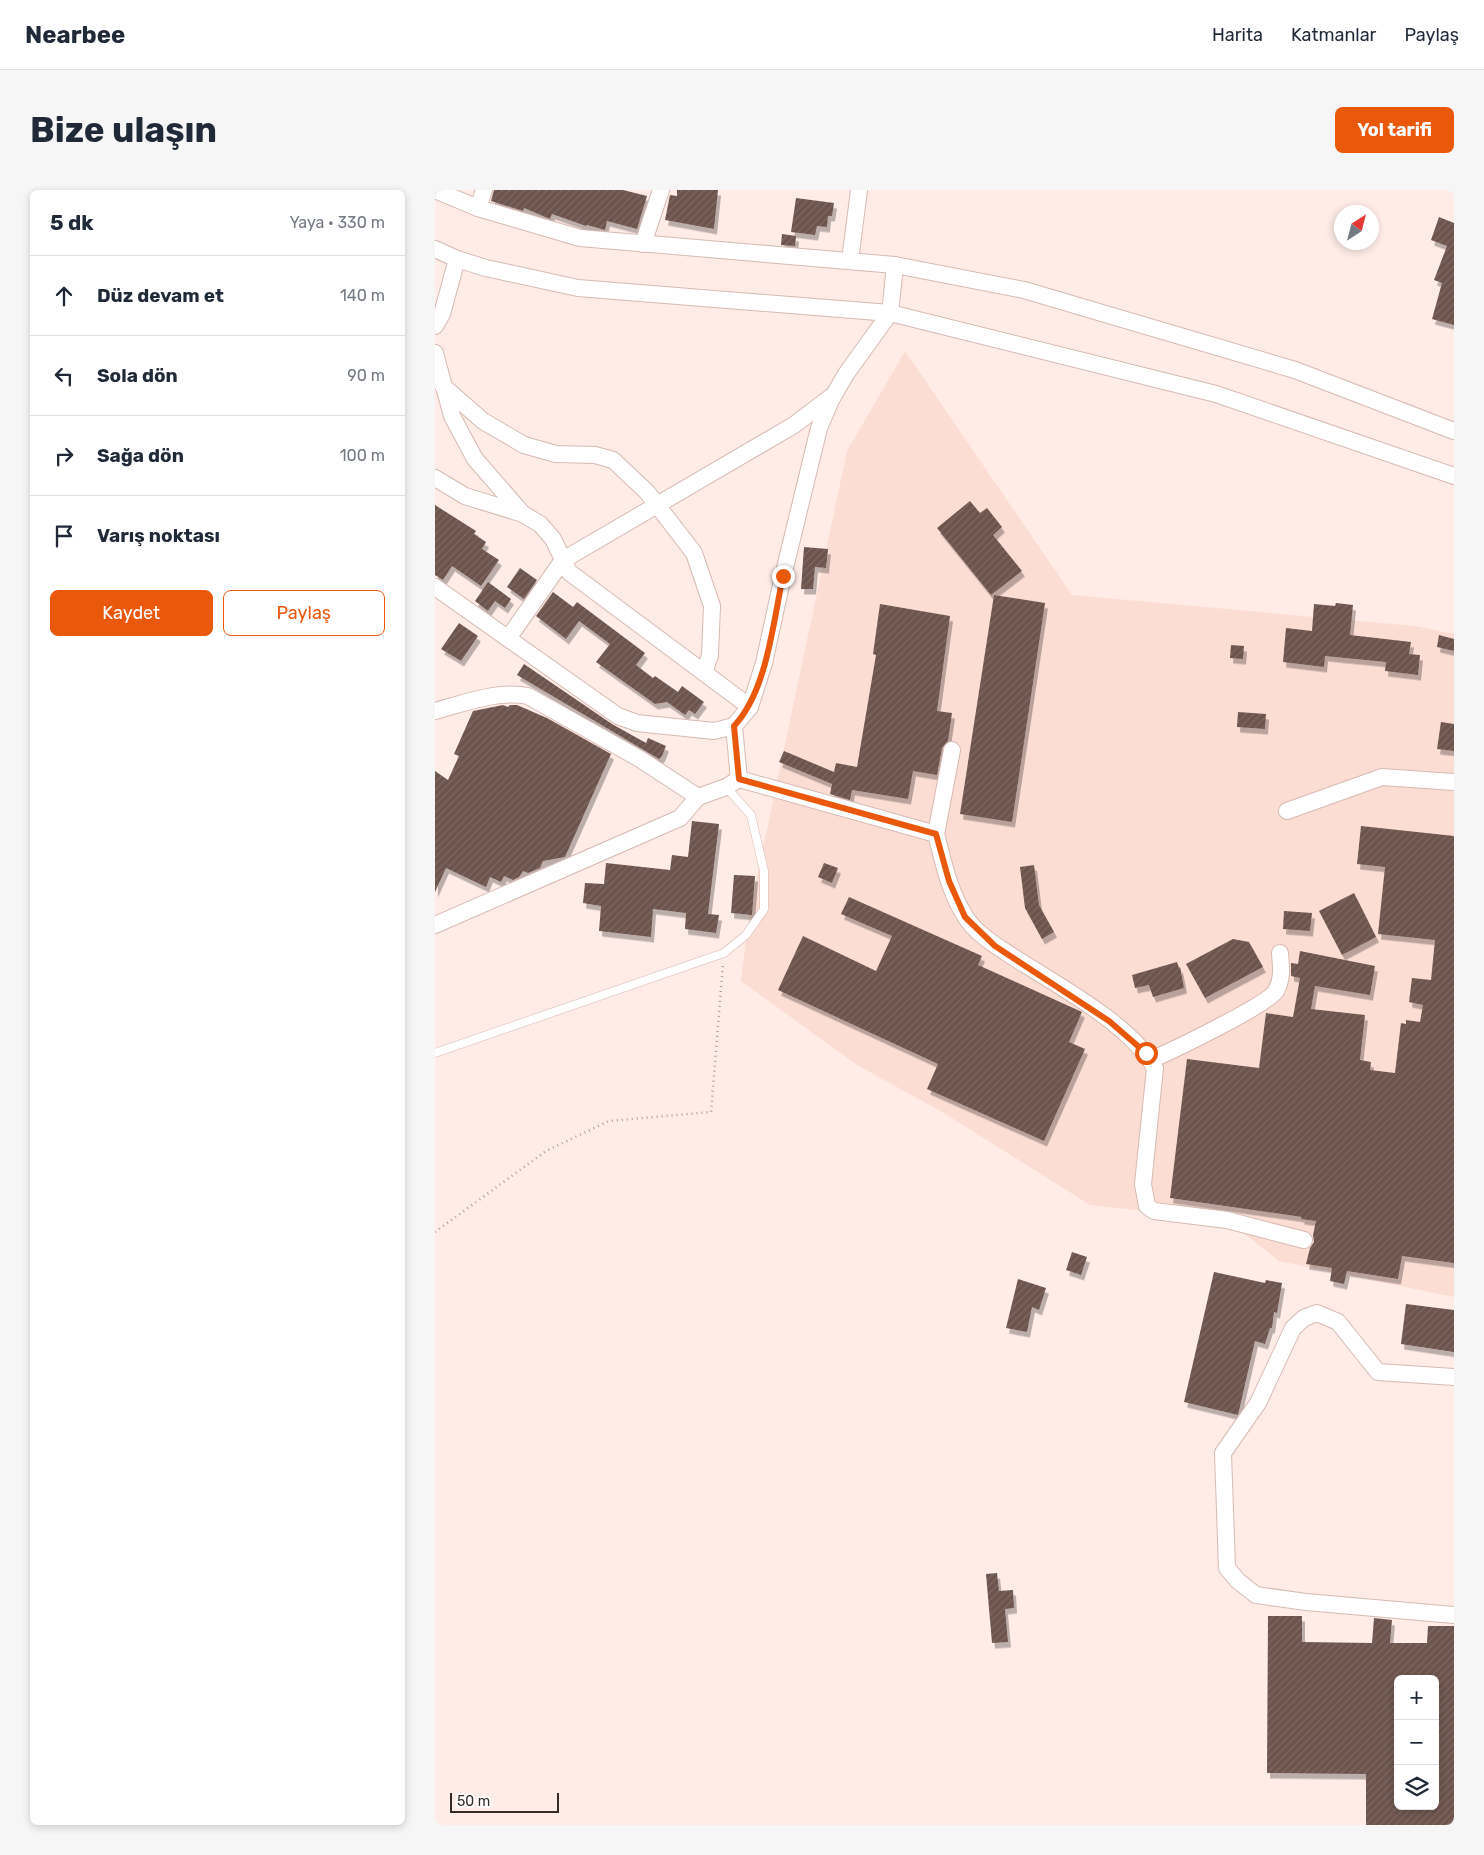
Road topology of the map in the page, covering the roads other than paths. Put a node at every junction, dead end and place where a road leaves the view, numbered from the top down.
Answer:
1 (435, 190) edge
2 (484, 190) edge
3 (661, 190) edge
4 (859, 190) edge
5 (478, 208) junction
6 (643, 244) junction
7 (435, 249) edge
8 (457, 259) junction
9 (850, 261) junction
10 (895, 265) junction
11 (890, 313) junction
12 (435, 326) edge
13 (435, 353) edge
14 (443, 386) junction
15 (833, 396) junction
16 (1454, 431) edge
17 (1454, 476) edge
18 (435, 478) edge
19 (657, 506) junction
20 (523, 514) junction
21 (563, 560) junction
22 (435, 586) edge
23 (509, 638) junction
24 (704, 673) junction
25 (750, 707) junction
26 (435, 711) edge
27 (734, 726) junction
28 (952, 750) dead end
29 (1454, 782) edge
30 (733, 783) junction
31 (698, 797) junction
32 (1287, 811) dead end
33 (936, 834) junction
34 (435, 925) edge
35 (1280, 953) dead end
36 (435, 1053) edge
37 (1151, 1060) junction
38 (1305, 1240) dead end
39 (1454, 1377) edge
40 (1454, 1615) edge

1 - 5 street
2 - 5 street
3 - 6 street
4 - 9 street
5 - 6 street
6 - 9 street
7 - 8 street
8 - 11 street
8 - 12 street
9 - 10 street
10 - 11 street
10 - 16 street
11 - 15 street
11 - 17 street
13 - 14 street
14 - 19 street
14 - 20 street
15 - 19 street
15 - 25 street
18 - 20 street
19 - 21 street
19 - 24 street
20 - 21 street
21 - 23 street
21 - 24 street
22 - 23 street
23 - 27 street
24 - 25 street
25 - 27 street
26 - 31 street
27 - 30 street
28 - 33 street
29 - 32 street
30 - 31 street
30 - 33 street
30 - 36 lane
31 - 34 street
33 - 37 street
35 - 37 street
37 - 38 street
39 - 40 street

